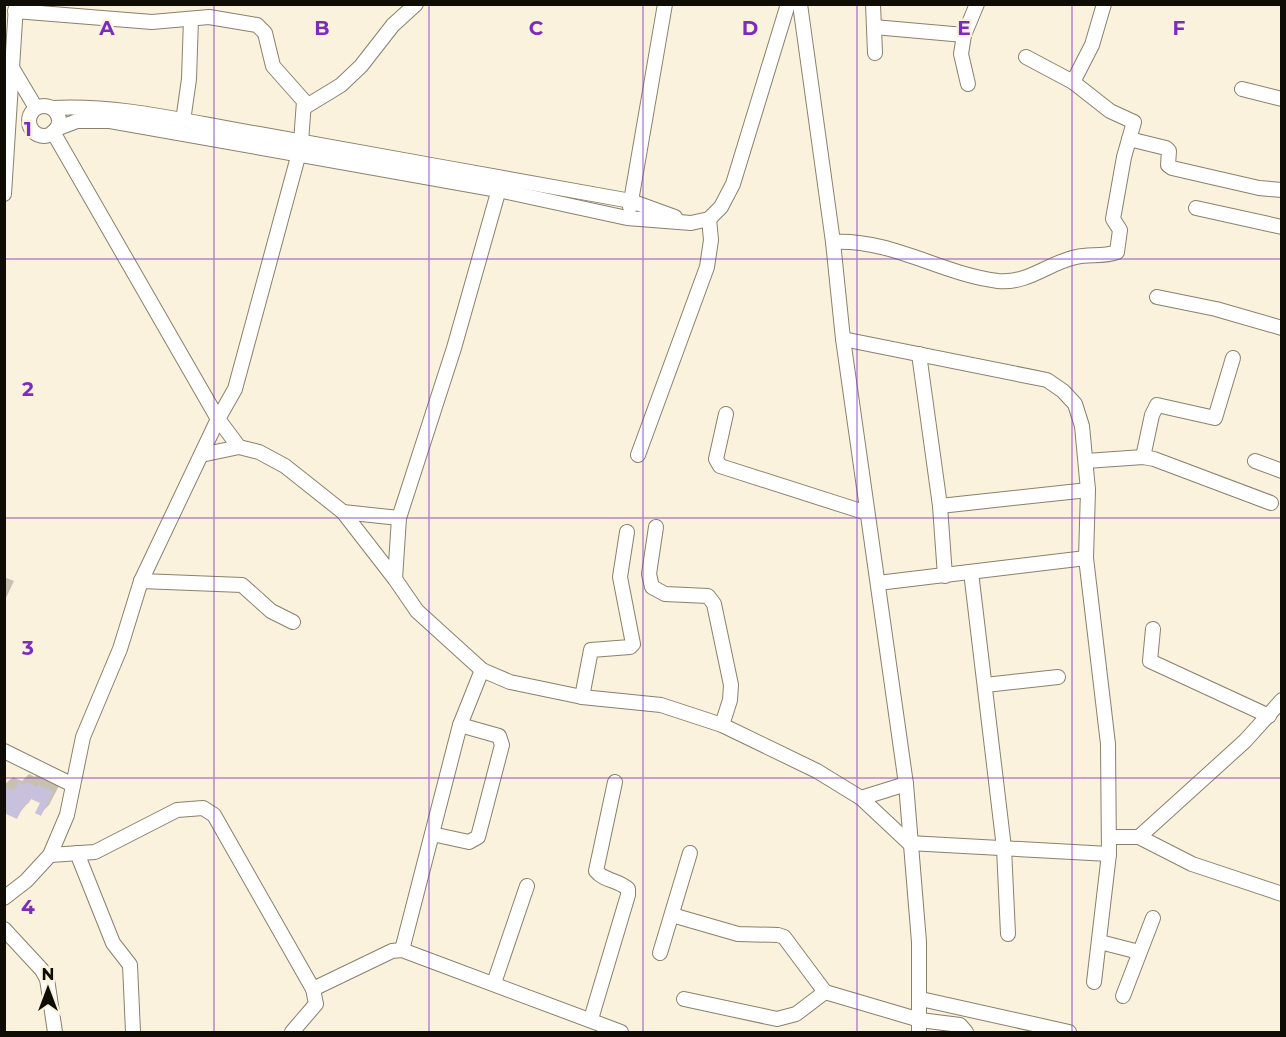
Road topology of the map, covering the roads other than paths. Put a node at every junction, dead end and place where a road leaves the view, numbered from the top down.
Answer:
1 (417, 4) edge
2 (665, 4) edge
3 (788, 4) edge
4 (800, 4) edge
5 (873, 4) edge
6 (977, 4) edge
7 (1104, 4) edge
8 (15, 8) edge
9 (191, 19) junction
10 (874, 27) junction
11 (964, 35) junction
12 (875, 53) dead end
13 (1026, 57) dead end
14 (11, 66) junction
15 (1073, 82) junction
16 (968, 84) dead end
17 (1242, 89) dead end
18 (1281, 99) edge
19 (305, 107) junction
20 (36, 108) junction
21 (52, 108) junction
22 (183, 121) junction
23 (29, 124) junction
24 (55, 130) junction
25 (6, 139) edge
26 (1129, 139) junction
27 (300, 146) junction
28 (500, 184) junction
29 (1281, 190) edge
30 (4, 194) edge
31 (631, 201) junction
32 (1196, 208) dead end
33 (627, 218) junction
34 (709, 219) junction
35 (691, 223) junction
36 (1281, 227) edge
37 (833, 242) junction
38 (1156, 297) dead end
39 (1281, 328) edge
40 (843, 339) junction
41 (918, 354) junction
42 (1233, 358) dead end
43 (726, 414) dead end
44 (218, 419) junction
45 (239, 447) junction
46 (201, 455) junction
47 (638, 455) dead end
48 (1143, 457) junction
49 (1086, 461) junction
50 (1255, 461) dead end
51 (1281, 471) edge
52 (1088, 490) junction
53 (1271, 503) dead end
54 (940, 506) junction
55 (343, 512) junction
56 (867, 513) junction
57 (399, 518) junction
58 (656, 527) dead end
59 (627, 532) dead end
60 (1086, 558) junction
61 (971, 572) junction
62 (945, 576) junction
63 (395, 579) junction
64 (141, 580) junction
65 (878, 582) junction
66 (293, 622) dead end
67 (1153, 629) dead end
68 (482, 670) junction
69 (1058, 677) dead end
70 (985, 685) junction
71 (582, 697) junction
72 (1281, 700) edge
73 (1269, 716) junction
74 (460, 725) junction
75 (722, 725) junction
76 (4, 751) edge
77 (615, 782) dead end
78 (906, 784) junction
79 (73, 785) junction
80 (861, 798) junction
81 (432, 834) junction
82 (1109, 837) junction
83 (1140, 837) junction
84 (909, 843) junction
85 (1004, 848) junction
86 (77, 853) junction
87 (690, 853) dead end
88 (1109, 854) junction
89 (50, 855) junction
90 (527, 886) dead end
91 (1281, 894) edge
92 (4, 898) edge
93 (672, 915) junction
94 (1153, 918) dead end
95 (4, 929) edge
96 (1008, 934) dead end
97 (1100, 942) junction
98 (402, 950) junction
99 (1139, 952) junction
100 (660, 953) dead end
101 (1094, 982) dead end
102 (494, 983) junction
103 (313, 989) junction
104 (825, 992) junction
105 (1123, 996) dead end
106 (684, 999) dead end
107 (921, 999) junction
108 (591, 1019) junction
109 (774, 1026) edge
110 (919, 1026) edge
111 (55, 1032) edge
112 (133, 1032) edge
113 (292, 1032) edge
114 (621, 1032) edge
115 (966, 1032) edge
116 (1069, 1032) edge

1 - 19 street
2 - 31 street
3 - 34 street
4 - 37 street
5 - 10 street
6 - 11 street
7 - 15 street
8 - 9 street
8 - 14 street
9 - 19 street
9 - 22 street
10 - 11 street
10 - 12 street
11 - 16 street
13 - 15 street
14 - 20 street
14 - 25 street
15 - 26 street
17 - 18 street
19 - 27 street
20 - 21 street
20 - 23 street
21 - 22 street
21 - 24 street
22 - 27 street
23 - 24 street
23 - 25 street
24 - 27 street
24 - 44 street
25 - 30 street
26 - 29 street
26 - 37 street
27 - 28 street
27 - 44 street
28 - 31 street
28 - 33 street
28 - 57 street
31 - 33 street
31 - 35 street
32 - 36 street
33 - 35 street
34 - 35 street
34 - 47 street
37 - 40 street
38 - 39 street
40 - 41 street
40 - 56 street
41 - 49 street
41 - 54 street
42 - 48 street
43 - 56 street
44 - 45 street
44 - 46 street
45 - 46 street
45 - 55 street
46 - 64 street
48 - 49 street
48 - 53 street
49 - 52 street
50 - 51 street
52 - 54 street
52 - 60 street
54 - 62 street
55 - 57 street
55 - 63 street
56 - 65 street
57 - 63 street
58 - 75 street
59 - 71 street
60 - 61 street
60 - 82 street
61 - 62 street
61 - 70 street
62 - 65 street
63 - 68 street
64 - 66 street
64 - 79 street
65 - 78 street
67 - 73 street
68 - 71 street
68 - 74 street
69 - 70 street
70 - 85 street
71 - 75 street
72 - 73 street
73 - 83 street
74 - 81 street
74 - 81 street
75 - 80 street
76 - 79 street
77 - 108 street
78 - 80 street
78 - 84 street
79 - 89 street
80 - 84 street
81 - 98 street
82 - 83 street
82 - 88 street
83 - 91 street
84 - 85 street
84 - 107 street
85 - 88 street
85 - 96 street
86 - 89 street
86 - 103 street
86 - 112 street
87 - 93 street
88 - 97 street
89 - 92 street
90 - 102 street
93 - 100 street
93 - 104 street
94 - 99 street
95 - 111 street
97 - 99 street
97 - 101 street
98 - 102 street
98 - 103 street
99 - 105 street
102 - 108 street
103 - 113 street
104 - 109 street
104 - 110 street
106 - 109 street
107 - 110 street
107 - 116 street
108 - 114 street
110 - 115 street

